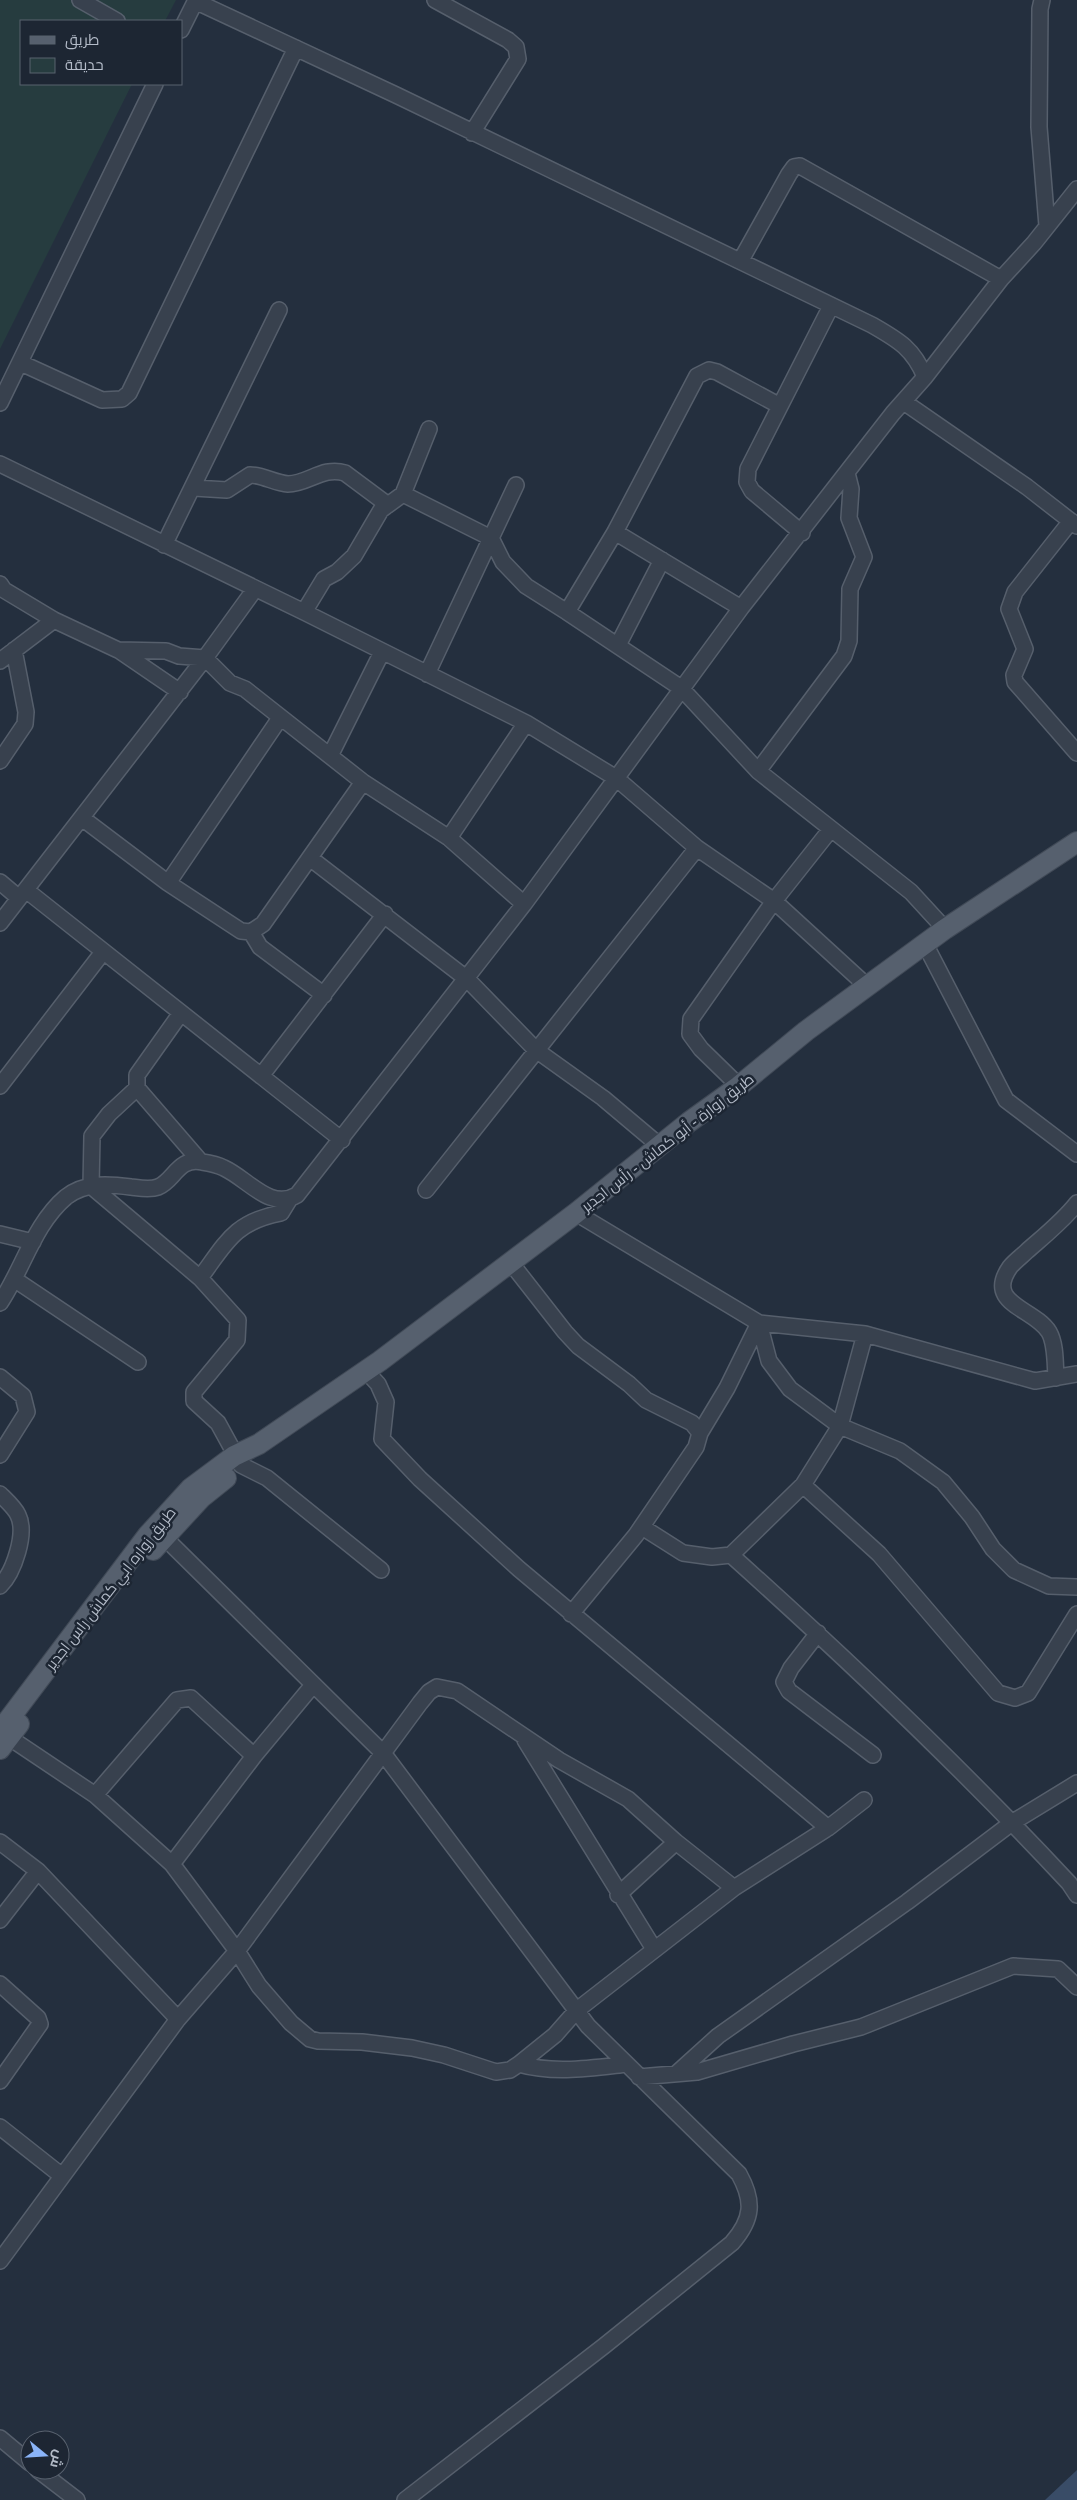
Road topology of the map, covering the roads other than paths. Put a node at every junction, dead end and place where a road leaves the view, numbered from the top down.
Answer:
1 (80, 0) edge
2 (435, 0) edge
3 (196, 1) edge
4 (1039, 3) edge
5 (115, 20) edge
6 (182, 28) edge
7 (296, 48) junction
8 (155, 85) edge
9 (472, 133) junction
10 (1077, 189) edge
11 (1047, 226) junction
12 (741, 260) junction
13 (1002, 279) junction
14 (831, 306) junction
15 (279, 310) dead end
16 (21, 363) junction
17 (925, 377) junction
18 (904, 402) junction
19 (0, 403) edge
20 (780, 406) junction
21 (429, 429) dead end
22 (0, 464) edge
23 (847, 473) junction
24 (516, 485) dead end
25 (194, 488) junction
26 (403, 494) junction
27 (388, 504) junction
28 (1074, 523) edge
29 (615, 532) junction
30 (802, 532) junction
31 (491, 538) junction
32 (164, 545) junction
33 (662, 560) junction
34 (0, 584) edge
35 (255, 590) junction
36 (741, 608) junction
37 (304, 612) junction
38 (567, 612) junction
39 (54, 620) junction
40 (618, 645) junction
41 (14, 650) junction
42 (118, 650) junction
43 (382, 652) junction
44 (205, 658) junction
45 (0, 661) edge
46 (427, 674) junction
47 (681, 688) junction
48 (180, 692) junction
49 (280, 718) junction
50 (526, 723) junction
51 (1077, 753) edge
52 (331, 754) junction
53 (0, 761) edge
54 (758, 771) junction
55 (616, 778) junction
56 (363, 782) junction
57 (82, 818) junction
58 (831, 829) junction
59 (449, 838) junction
60 (1077, 842) edge
61 (697, 848) junction
62 (310, 858) junction
63 (0, 882) edge
64 (168, 883) junction
65 (22, 894) junction
66 (774, 901) junction
67 (524, 904) junction
68 (386, 914) junction
69 (0, 923) edge
70 (945, 929) junction
71 (251, 932) junction
72 (925, 944) junction
73 (103, 952) junction
74 (467, 979) junction
75 (868, 987) junction
76 (324, 995) junction
77 (181, 1013) junction
78 (536, 1050) junction
79 (262, 1076) junction
80 (0, 1086) edge
81 (739, 1086) junction
82 (137, 1088) junction
83 (342, 1140) junction
84 (660, 1146) junction
85 (1077, 1154) edge
86 (200, 1161) junction
87 (91, 1186) junction
88 (426, 1190) dead end
89 (289, 1200) junction
90 (1074, 1212) edge
91 (576, 1213) junction
92 (0, 1234) edge
93 (33, 1242) junction
94 (510, 1263) junction
95 (200, 1278) junction
96 (14, 1279) junction
97 (0, 1303) edge
98 (759, 1323) junction
99 (865, 1334) junction
100 (138, 1362) dead end
101 (366, 1371) junction
102 (1077, 1374) edge
103 (0, 1377) edge
104 (1056, 1378) junction
105 (840, 1426) junction
106 (700, 1434) junction
107 (259, 1444) joint
108 (0, 1455) edge
109 (238, 1460) junction
110 (803, 1485) junction
111 (196, 1493) junction
112 (0, 1494) edge
113 (642, 1527) junction
114 (164, 1537) junction
115 (731, 1555) junction
116 (381, 1570) dead end
117 (0, 1586) edge
118 (1077, 1586) edge
119 (571, 1614) junction
120 (1077, 1614) edge
121 (818, 1633) junction
122 (313, 1685) junction
123 (522, 1734) junction
124 (2, 1736) edge
125 (383, 1753) junction
126 (873, 1754) dead end
127 (254, 1756) junction
128 (1077, 1783) edge
129 (95, 1795) junction
130 (864, 1800) dead end
131 (1013, 1822) junction
132 (828, 1828) junction
133 (0, 1842) edge
134 (676, 1842) junction
135 (172, 1864) junction
136 (38, 1871) junction
137 (734, 1888) junction
138 (618, 1894) junction
139 (1077, 1895) edge
140 (0, 1920) edge
141 (654, 1949) junction
142 (237, 1951) junction
143 (0, 1984) edge
144 (1077, 1987) edge
145 (577, 2010) junction
146 (178, 2019) junction
147 (519, 2064) junction
148 (627, 2064) junction
149 (676, 2074) junction
150 (640, 2077) junction
151 (0, 2081) edge
152 (0, 2127) edge
153 (62, 2176) junction
154 (0, 2261) edge
155 (0, 2438) edge
156 (20, 2455) edge
157 (51, 2480) edge
158 (77, 2500) edge
159 (406, 2500) edge

1 - 5 street
2 - 9 street
3 - 6 street
3 - 7 street
4 - 11 street
7 - 9 street
7 - 16 street
8 - 16 street
9 - 12 street
10 - 11 street
11 - 13 street
12 - 13 street
12 - 14 street
13 - 17 street
14 - 17 street
14 - 20 street
15 - 25 street
16 - 19 street
17 - 18 street
18 - 23 street
18 - 28 street
20 - 29 street
20 - 30 street
21 - 26 street
22 - 32 street
23 - 30 street
23 - 54 street
24 - 31 street
25 - 27 street
25 - 32 street
26 - 27 street
26 - 31 street
27 - 37 street
28 - 51 street
29 - 33 street
29 - 38 street
30 - 36 street
31 - 38 street
31 - 46 street
32 - 35 street
33 - 36 street
33 - 40 street
34 - 39 street
35 - 37 street
35 - 44 street
36 - 47 street
37 - 43 street
38 - 40 street
39 - 41 street
39 - 42 street
40 - 47 street
41 - 45 street
41 - 53 street
42 - 44 street
42 - 48 street
43 - 46 street
43 - 52 street
44 - 48 street
44 - 49 street
46 - 50 street
47 - 54 street
47 - 55 street
48 - 57 street
49 - 52 street
49 - 64 street
50 - 55 street
50 - 59 street
52 - 56 street
54 - 58 street
55 - 61 street
55 - 67 street
56 - 59 street
56 - 62 street
57 - 64 street
57 - 65 street
58 - 66 street
58 - 70 street
59 - 67 street
60 - 70 main road, طريق زوارة - أبو كماش - رأس اجدير
61 - 66 street
61 - 78 street
62 - 68 street
62 - 71 street
63 - 65 street
64 - 71 street
65 - 69 street
65 - 73 street
66 - 75 street
66 - 81 street
67 - 74 street
68 - 74 street
68 - 76 street
70 - 72 main road, طريق زوارة - أبو كماش - رأس اجدير
71 - 76 street
72 - 75 main road, طريق زوارة - أبو كماش - رأس اجدير
72 - 85 street
73 - 77 street
73 - 80 street
74 - 78 street
74 - 83 street
75 - 81 main road, طريق زوارة - أبو كماش - رأس اجدير
76 - 79 street
77 - 79 street
77 - 82 street
78 - 84 street
78 - 88 street
79 - 83 street
81 - 84 main road, طريق زوارة - أبو كماش - رأس اجدير
82 - 86 street
82 - 87 street
83 - 89 street
84 - 91 main road, طريق زوارة - أبو كماش - رأس اجدير
86 - 87 street
86 - 89 street
87 - 93 street
87 - 95 street
89 - 95 street
90 - 104 street
91 - 94 main road, طريق زوارة - أبو كماش - رأس اجدير
91 - 98 street
92 - 93 street
93 - 96 street
94 - 101 main road, طريق زوارة - أبو كماش - رأس اجدير
94 - 106 street
95 - 109 street
96 - 97 street
96 - 100 street
98 - 99 street
98 - 105 street
98 - 106 street
99 - 104 street
99 - 105 street
101 - 107 main road, طريق زوارة - أبو كماش - رأس اجدير
101 - 119 street
102 - 104 street
103 - 108 street
105 - 110 street
105 - 118 street
106 - 113 street
107 - 109 main road, طريق زواره ابي كماش راس اجدير
109 - 111 main road, طريق زواره ابي كماش راس اجدير
109 - 116 street
110 - 115 street
110 - 120 street
111 - 114 main road
111 - 124 main road, طريق زواره ابي كماش راس اجدير
112 - 117 street
113 - 115 street
113 - 119 street
114 - 122 street
114 - 124 main road
115 - 121 street
119 - 132 street
121 - 126 street
121 - 131 street
122 - 125 street
122 - 127 street
123 - 125 street
123 - 134 street
123 - 138 street
124 - 129 street
125 - 142 street
125 - 145 street
127 - 129 street
127 - 135 street
128 - 131 street
129 - 135 street
130 - 132 street
131 - 139 street
131 - 149 street
132 - 137 street
133 - 136 street
134 - 137 street
134 - 138 street
135 - 142 street
136 - 140 street
136 - 146 street
137 - 141 street
138 - 141 street
141 - 145 street
142 - 146 street
142 - 147 street
143 - 151 street
144 - 149 street
145 - 147 street
145 - 148 street
146 - 153 street
147 - 148 street
148 - 150 street
149 - 150 street
150 - 159 street
152 - 153 street
153 - 154 street
155 - 156 street
157 - 158 street

